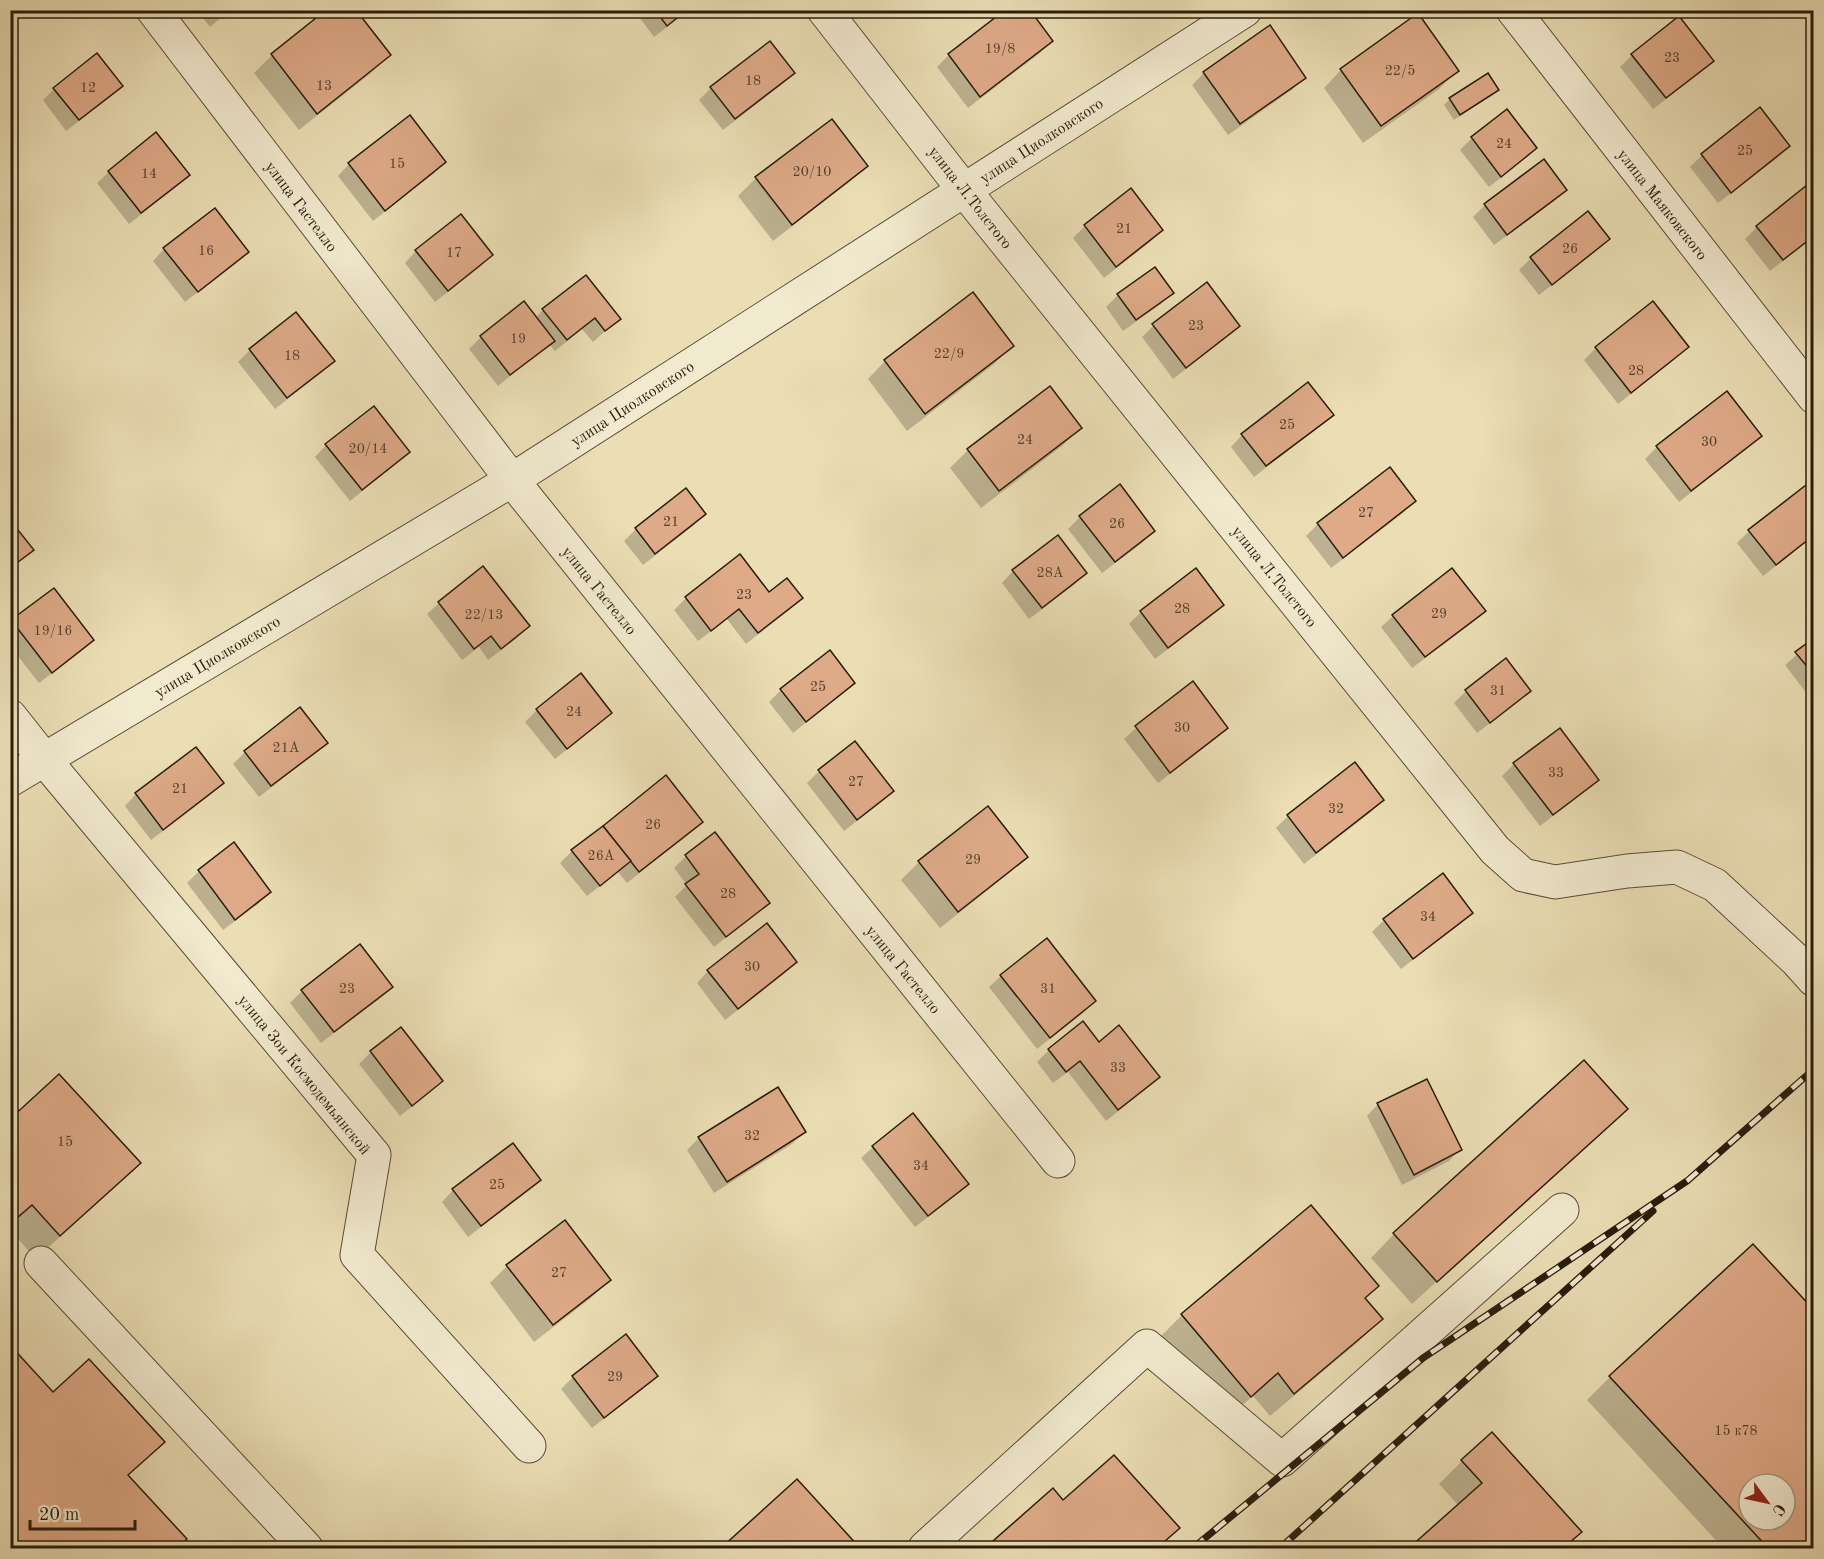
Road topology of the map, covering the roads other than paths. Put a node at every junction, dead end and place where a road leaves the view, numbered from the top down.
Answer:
1 (153, 10) edge
2 (825, 10) edge
3 (1245, 10) edge
4 (1513, 10) edge
5 (964, 190) junction
6 (1814, 397) edge
7 (512, 480) junction
8 (10, 716) edge
9 (44, 759) junction
10 (10, 780) edge
11 (1814, 980) edge
12 (1058, 1161) dead end
13 (1562, 1210) dead end
14 (41, 1263) dead end
15 (529, 1446) dead end
16 (298, 1546) edge
17 (925, 1548) edge

1 - 7 street, улица Гастелло
2 - 5 street, улица Л.Толстого
3 - 5 street, улица Циолковского
4 - 6 street, улица Маяковского
5 - 7 street, улица Циолковского
5 - 11 street, улица Л.Толстого
7 - 9 street, улица Циолковского
7 - 12 street, улица Гастелло
8 - 9 street, улица Зои Космодемьянской
9 - 10 street, улица Циолковского
9 - 15 street, улица Зои Космодемьянской
13 - 17 street
14 - 16 street

